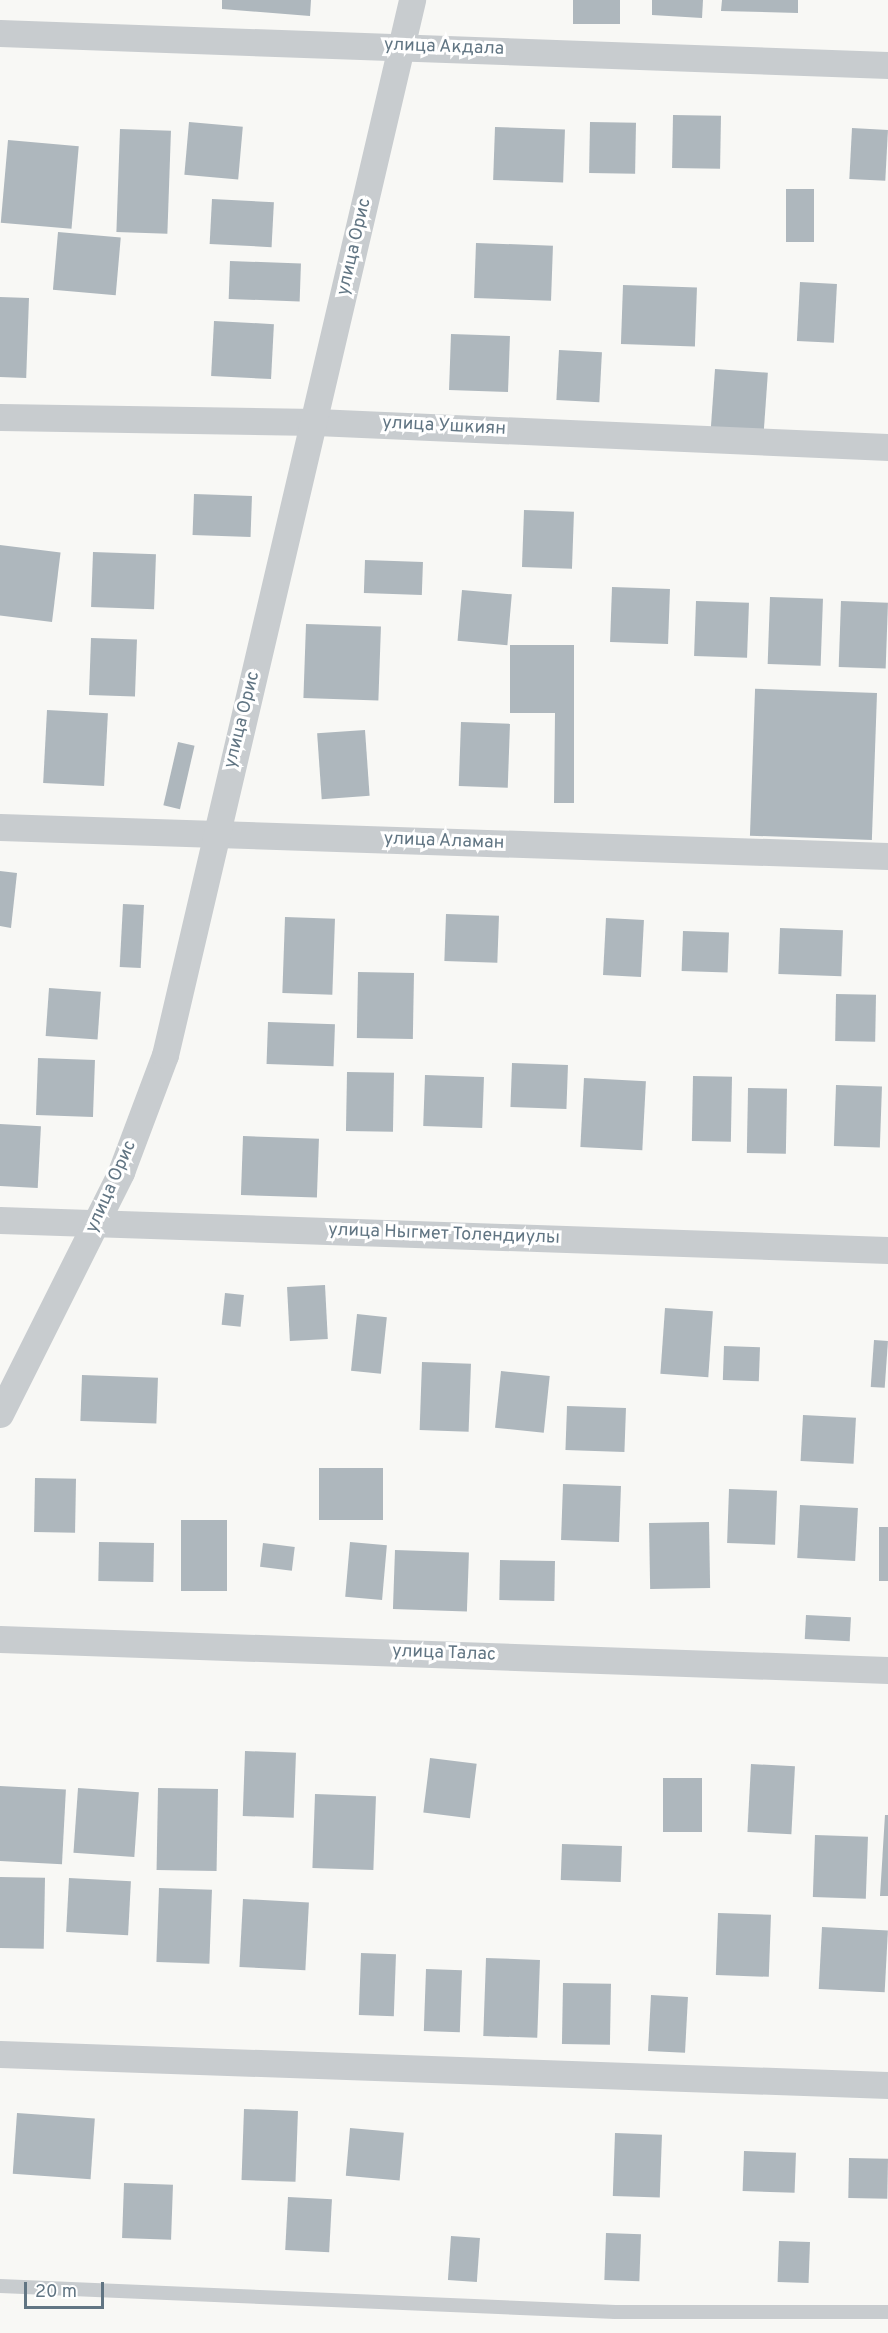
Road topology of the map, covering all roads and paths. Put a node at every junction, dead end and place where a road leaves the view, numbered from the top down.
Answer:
1 (412, 0) edge
2 (0, 33) edge
3 (400, 46) junction
4 (888, 64) edge
5 (0, 417) edge
6 (316, 422) junction
7 (888, 447) edge
8 (0, 827) edge
9 (215, 835) junction
10 (888, 856) edge
11 (0, 1220) edge
12 (98, 1224) junction
13 (888, 1250) edge
14 (0, 1414) edge
15 (0, 1639) edge
16 (888, 1670) edge
17 (0, 2054) edge
18 (888, 2085) edge
19 (0, 2286) edge
20 (888, 2312) edge

1 - 3 street, улица Орис
2 - 3 street, улица Акдала
3 - 4 street, улица Акдала
3 - 6 street, улица Орис
5 - 6 street, улица Ушкиян
6 - 7 street, улица Ушкиян
6 - 9 street, улица Орис
8 - 9 street, улица Аламан
9 - 10 street, улица Аламан
9 - 12 street, улица Орис
11 - 12 street, улица Ныгмет Толендиулы
12 - 13 street, улица Ныгмет Толендиулы
12 - 14 street, улица Орис
15 - 16 street, улица Талас
17 - 18 street
19 - 20 lane

